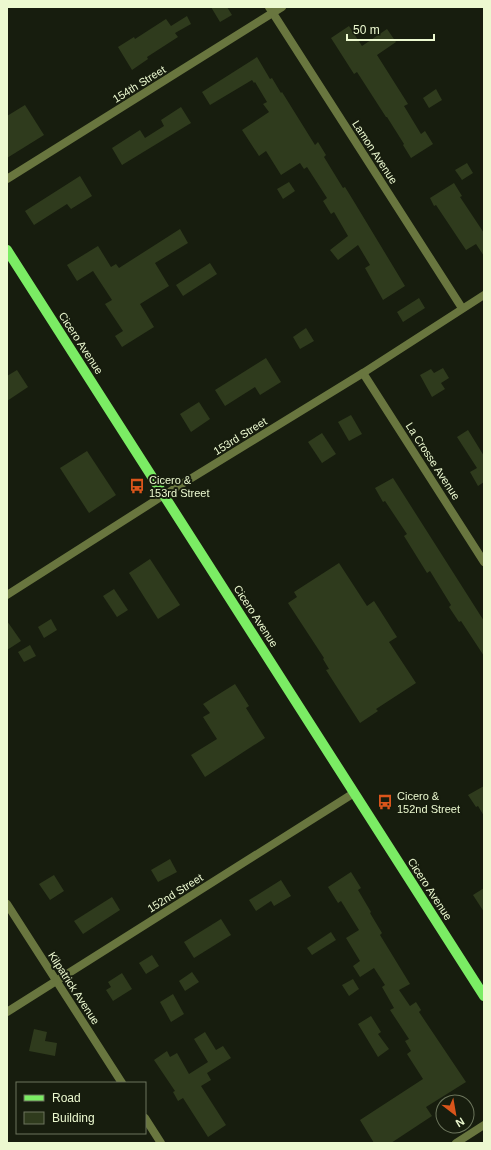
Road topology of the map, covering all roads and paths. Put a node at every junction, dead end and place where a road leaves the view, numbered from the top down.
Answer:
1 (282, 7) edge
2 (271, 10) edge
3 (7, 179) edge
4 (7, 250) edge
5 (484, 295) edge
6 (462, 308) junction
7 (363, 373) junction
8 (164, 495) junction
9 (484, 562) edge
10 (7, 595) edge
11 (354, 792) junction
12 (7, 904) edge
13 (56, 981) junction
14 (484, 996) edge
15 (7, 1012) edge
16 (121, 1082) edge
17 (146, 1120) edge
18 (484, 1126) edge
19 (161, 1143) edge
20 (456, 1143) edge

1 - 2 street, 154th Street
2 - 3 street, 154th Street
2 - 6 street, Lamon Avenue
4 - 8 main road, Cicero Avenue
5 - 6 street, 153rd Street
6 - 7 street, 153rd Street
7 - 8 street, 153rd Street
7 - 9 street, La Crosse Avenue
8 - 10 street, 153rd Street
8 - 11 main road, Cicero Avenue
11 - 13 street, 152nd Street
11 - 14 main road, Cicero Avenue
12 - 13 street, Kilpatrick Avenue
13 - 15 street, 152nd Street
13 - 16 street, Kilpatrick Avenue
17 - 19 street
18 - 20 street

